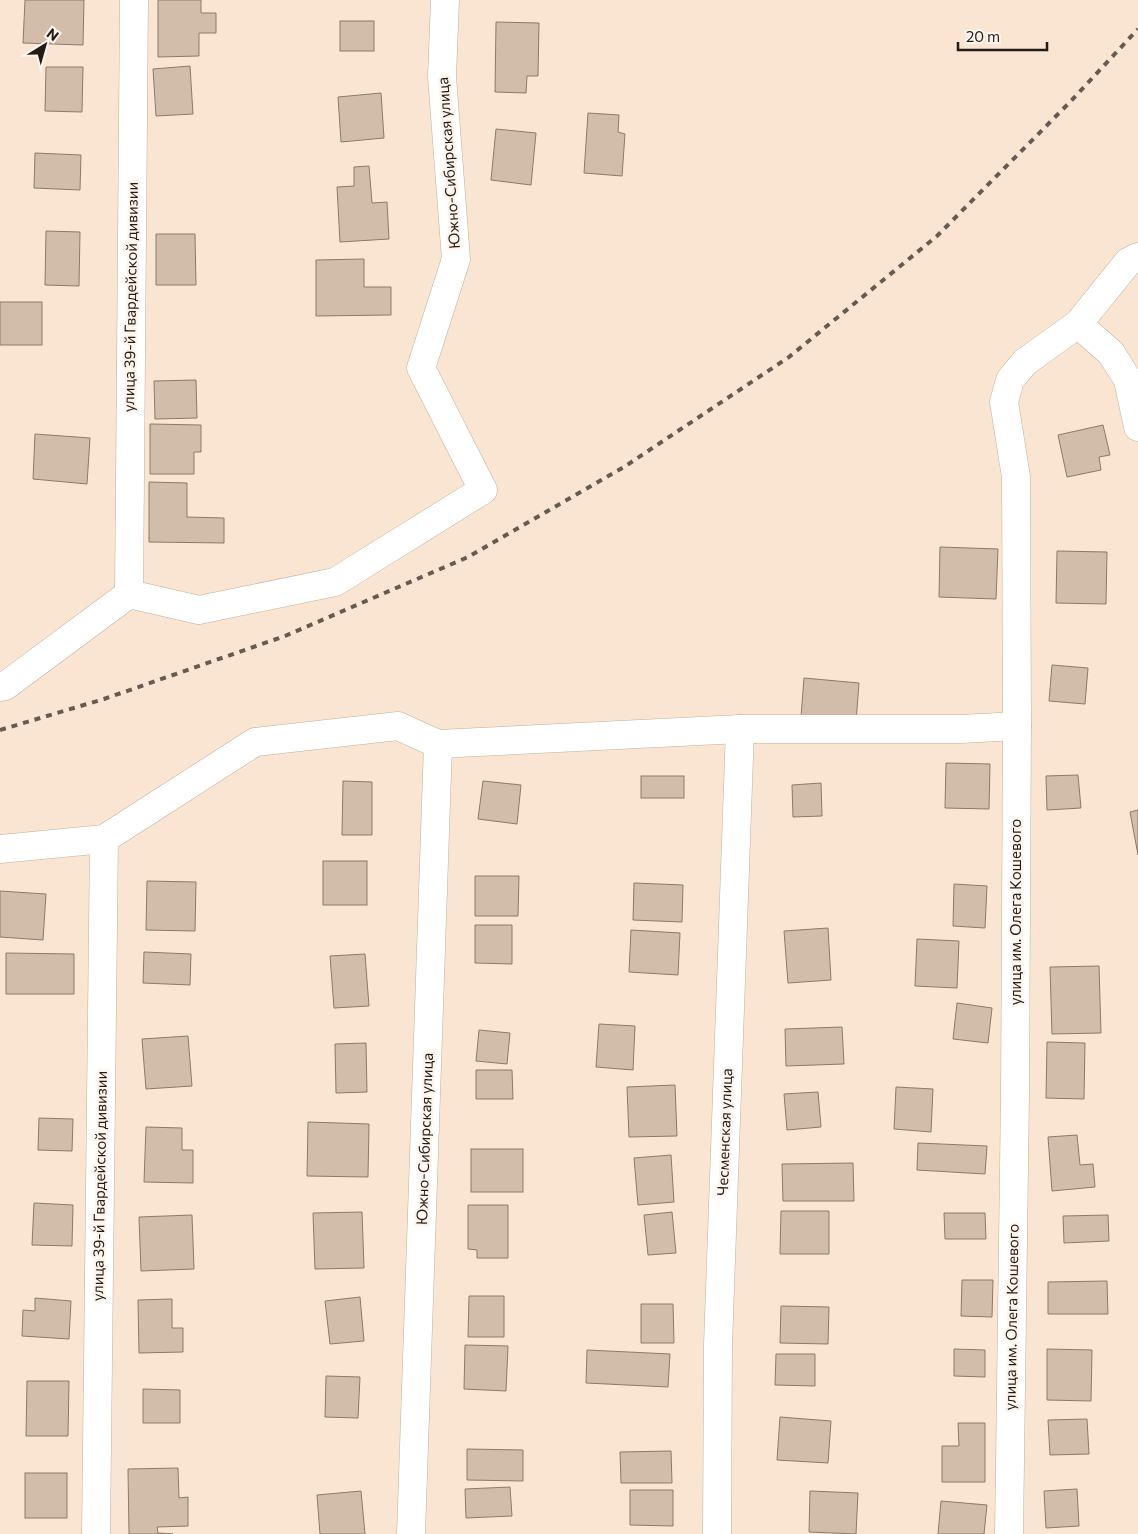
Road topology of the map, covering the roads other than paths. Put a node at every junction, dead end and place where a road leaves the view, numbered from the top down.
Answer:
1 (134, 0) edge
2 (445, 0) edge
3 (1138, 257) edge
4 (1078, 324) junction
5 (1138, 427) edge
6 (129, 594) junction
7 (0, 687) edge
8 (1018, 726) junction
9 (740, 729) junction
10 (438, 744) junction
11 (104, 839) junction
12 (0, 849) edge
13 (96, 1534) edge
14 (412, 1534) edge
15 (717, 1534) edge
16 (1009, 1534) edge

1 - 6 street, улица 39-й Гвардейской дивизии
2 - 6 street, Южно-Сибирская улица
3 - 4 street, улица им. Олега Кошевого
4 - 5 street
4 - 8 street, улица им. Олега Кошевого
6 - 7 street
8 - 9 street
8 - 16 street, улица им. Олега Кошевого
9 - 10 street
9 - 15 street, Чесменская улица
10 - 11 street
10 - 14 street, Южно-Сибирская улица
11 - 12 street
11 - 13 street, улица 39-й Гвардейской дивизии

